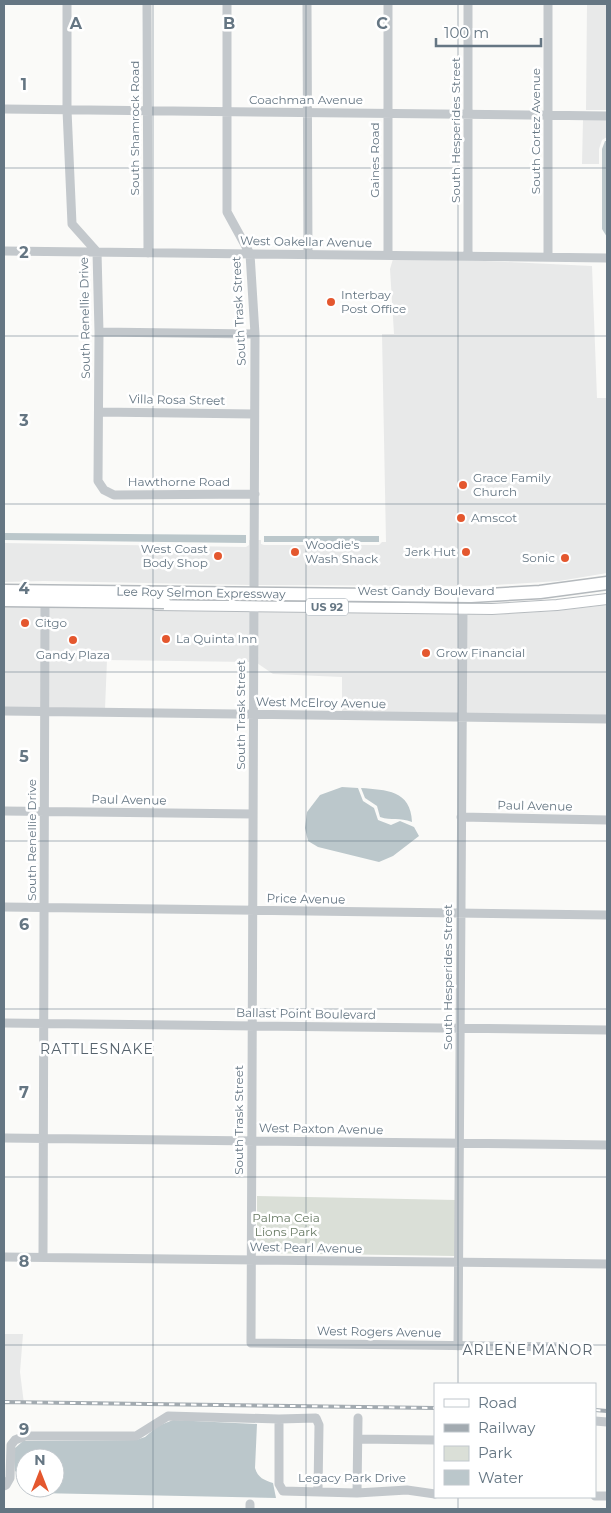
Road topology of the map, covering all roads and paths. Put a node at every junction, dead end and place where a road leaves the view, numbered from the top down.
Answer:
1 (67, 4) edge
2 (147, 4) edge
3 (228, 4) edge
4 (307, 4) edge
5 (388, 4) edge
6 (468, 4) edge
7 (548, 4) edge
8 (4, 109) edge
9 (67, 110) junction
10 (147, 111) junction
11 (227, 112) junction
12 (308, 112) junction
13 (388, 113) junction
14 (468, 114) junction
15 (548, 115) junction
16 (607, 116) edge
17 (4, 251) edge
18 (96, 252) junction
19 (148, 253) junction
20 (250, 254) junction
21 (308, 254) junction
22 (388, 255) junction
23 (468, 256) junction
24 (548, 257) junction
25 (607, 258) edge
26 (99, 332) junction
27 (254, 334) junction
28 (99, 412) junction
29 (254, 414) junction
30 (104, 490) joint
31 (255, 494) junction
32 (607, 581) edge
33 (4, 586) edge
34 (45, 587) junction
35 (142, 588) junction
36 (254, 589) junction
37 (338, 590) junction
38 (4, 591) edge
39 (500, 591) junction
40 (607, 592) edge
41 (607, 599) edge
42 (8, 602) edge
43 (45, 604) junction
44 (150, 605) junction
45 (254, 607) junction
46 (382, 608) junction
47 (512, 608) junction
48 (462, 609) junction
49 (4, 711) edge
50 (45, 712) junction
51 (254, 715) junction
52 (462, 717) junction
53 (607, 719) edge
54 (4, 811) edge
55 (45, 811) junction
56 (253, 814) junction
57 (461, 817) junction
58 (607, 820) edge
59 (4, 907) edge
60 (44, 908) junction
61 (253, 910) junction
62 (461, 913) junction
63 (607, 914) edge
64 (4, 1023) edge
65 (44, 1023) junction
66 (252, 1026) junction
67 (460, 1028) junction
68 (607, 1030) edge
69 (4, 1138) edge
70 (43, 1139) junction
71 (251, 1141) junction
72 (459, 1144) junction
73 (607, 1145) edge
74 (4, 1257) edge
75 (43, 1257) junction
76 (251, 1260) junction
77 (459, 1262) junction
78 (607, 1264) edge
79 (251, 1343) joint
80 (458, 1346) junction
81 (567, 1347) dead end
82 (358, 1418) dead end
83 (279, 1419) junction
84 (358, 1439) junction
85 (434, 1440) edge
86 (4, 1486) edge
87 (318, 1491) junction
88 (357, 1493) junction
89 (434, 1494) edge

1 - 9 street, South Renellie Drive
2 - 10 street, South Shamrock Road
3 - 11 street, South Trask Street
4 - 12 street
5 - 13 street, Gaines Road
6 - 14 street, South Hesperides Street
7 - 15 street, South Cortez Avenue
8 - 9 street, Coachman Avenue
9 - 10 street, Coachman Avenue
9 - 18 street, South Renellie Drive
10 - 11 street, Coachman Avenue
10 - 19 street, South Shamrock Road
11 - 12 street, Coachman Avenue
11 - 20 street, South Trask Street
12 - 13 street, Coachman Avenue
12 - 21 street
13 - 14 street, Coachman Avenue
13 - 22 street, Gaines Road
14 - 15 street, Coachman Avenue
14 - 23 street, South Hesperides Street
15 - 16 street, Coachman Avenue
15 - 24 street, South Cortez Avenue
17 - 18 street, West Oakellar Avenue
18 - 19 street, West Oakellar Avenue
18 - 26 street, South Renellie Drive
19 - 20 street, West Oakellar Avenue
20 - 21 street, West Oakellar Avenue
20 - 27 street, South Trask Street
21 - 22 street, West Oakellar Avenue
22 - 23 street, West Oakellar Avenue
23 - 24 street, West Oakellar Avenue
24 - 25 street, West Oakellar Avenue
26 - 27 street
26 - 28 street, South Renellie Drive
27 - 29 street, South Trask Street
28 - 29 street, Villa Rosa Street
28 - 30 street, South Renellie Drive
29 - 31 street, South Trask Street
30 - 31 street, Hawthorne Road
31 - 36 street, South Trask Street
32 - 38 highway, Lee Roy Selmon Expressway, bridge
32 - 39 main road, West Gandy Boulevard / US 92
33 - 34 main road, West Gandy Boulevard / US 92
34 - 35 main road, West Gandy Boulevard / US 92
34 - 42 main road
35 - 36 main road, West Gandy Boulevard / US 92
35 - 43 main road
36 - 37 main road, West Gandy Boulevard / US 92
36 - 44 main road
36 - 45 street, South Trask Street
37 - 39 main road, West Gandy Boulevard / US 92
37 - 45 main road
39 - 46 main road
40 - 42 highway, Lee Roy Selmon Expressway, bridge
40 - 47 main road
41 - 47 main road, West Gandy Boulevard / US 92
42 - 43 main road, West Gandy Boulevard / US 92
43 - 44 main road, West Gandy Boulevard / US 92
43 - 50 street, South Renellie Drive
44 - 45 main road, West Gandy Boulevard / US 92
45 - 46 main road, West Gandy Boulevard / US 92
45 - 51 street, South Trask Street
46 - 48 main road, West Gandy Boulevard / US 92
47 - 48 main road, West Gandy Boulevard / US 92
48 - 52 street, South Hesperides Street
49 - 50 street, West McElroy Avenue
50 - 51 street, West McElroy Avenue
50 - 55 street, South Renellie Drive
51 - 52 street, West McElroy Avenue
51 - 56 street, South Trask Street
52 - 53 street, West McElroy Avenue
52 - 57 street, South Hesperides Street
54 - 55 street, Paul Avenue
55 - 56 street, Paul Avenue
55 - 60 street, South Renellie Drive
56 - 61 street, South Trask Street
57 - 58 street, Paul Avenue
57 - 62 street, South Hesperides Street
59 - 60 street, Price Avenue
60 - 61 street, Price Avenue
60 - 65 street, South Renellie Drive
61 - 62 street, Price Avenue
61 - 66 street, South Trask Street
62 - 63 street, Price Avenue
62 - 67 street, South Hesperides Street
64 - 65 street, Ballast Point Boulevard
65 - 66 street, Ballast Point Boulevard
65 - 70 street, South Renellie Drive
66 - 67 street, Ballast Point Boulevard
66 - 71 street, South Trask Street
67 - 68 street, Ballast Point Boulevard
67 - 72 street, South Hesperides Street
69 - 70 street, West Paxton Avenue
70 - 71 street, West Paxton Avenue
70 - 75 street, South Renellie Drive
71 - 72 street, West Paxton Avenue
71 - 76 street, South Trask Street
72 - 73 street, West Paxton Avenue
72 - 77 street, South Hesperides Street
74 - 75 street, West Pearl Avenue
75 - 76 street, West Pearl Avenue
76 - 77 street, West Pearl Avenue
76 - 79 street, South Trask Street
77 - 78 street, West Pearl Avenue
77 - 80 street, South Hesperides Street
79 - 80 street, West Rogers Avenue
80 - 81 street, West Rogers Avenue
82 - 84 street
83 - 86 street
83 - 87 street, Legacy Park Drive
83 - 87 street
84 - 85 street
84 - 88 street
87 - 88 street, Legacy Park Drive
88 - 89 street, Legacy Park Drive

